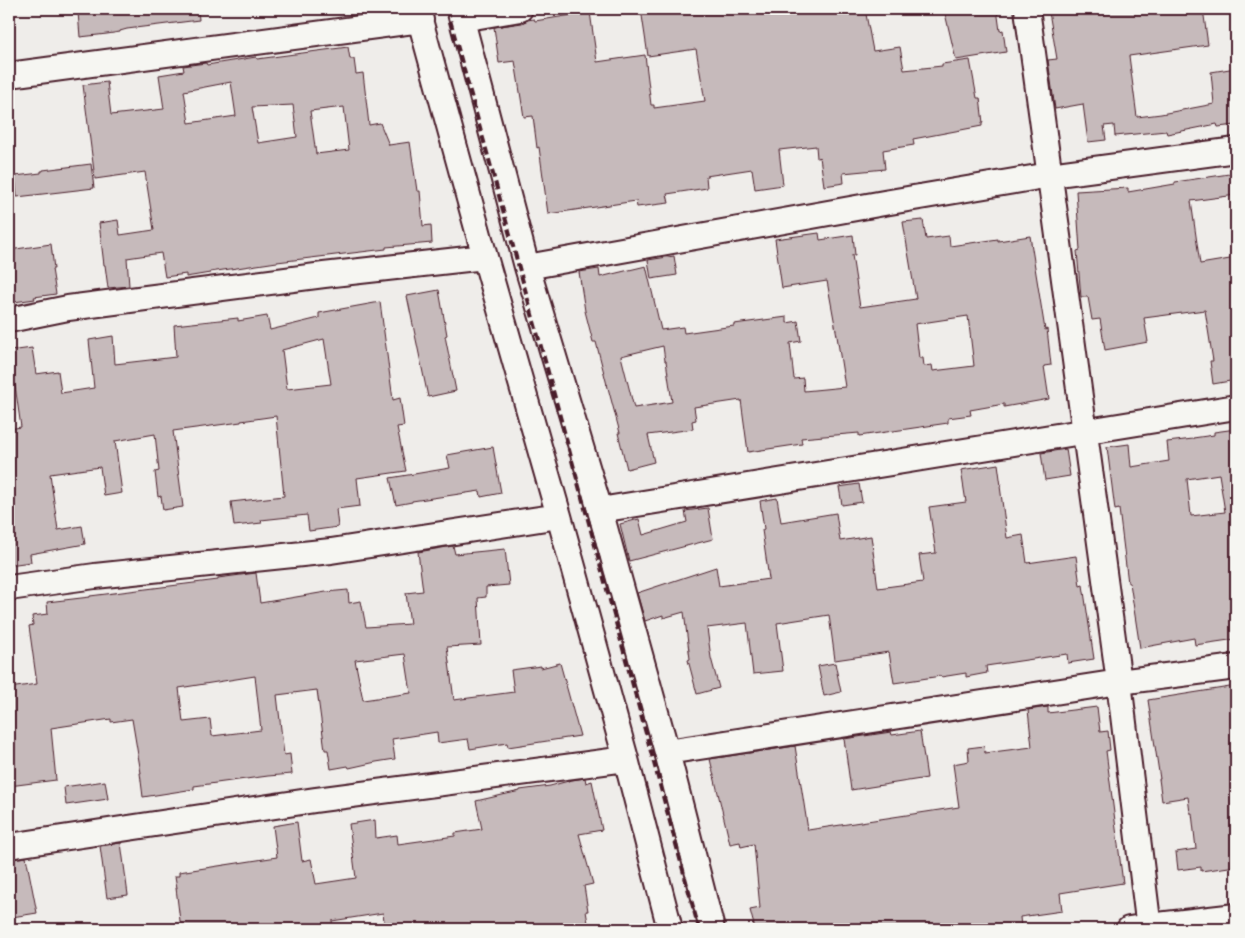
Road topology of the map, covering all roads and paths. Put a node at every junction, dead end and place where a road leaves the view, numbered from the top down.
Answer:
1 (520, 9) edge
2 (1028, 9) edge
3 (419, 14) edge
4 (461, 14) edge
5 (9, 75) edge
6 (1236, 150) edge
7 (1050, 175) junction
8 (485, 257) junction
9 (528, 267) junction
10 (9, 320) edge
11 (1236, 407) edge
12 (1084, 431) junction
13 (600, 510) junction
14 (560, 516) junction
15 (9, 588) edge
16 (1236, 667) edge
17 (1118, 682) junction
18 (667, 752) junction
19 (626, 759) junction
20 (9, 846) edge
21 (1236, 916) edge
22 (1142, 928) edge
23 (670, 929) edge
24 (712, 929) edge

1 - 4 street
2 - 7 street
3 - 5 street
3 - 8 street
4 - 9 street
6 - 7 street
7 - 9 street
7 - 12 street
8 - 10 street
8 - 14 street
9 - 13 street
11 - 12 street
12 - 13 street
12 - 17 street
13 - 18 street
14 - 15 street
14 - 19 street
16 - 17 street
17 - 18 street
17 - 22 street
18 - 24 street
19 - 20 street
19 - 23 street
21 - 22 street

